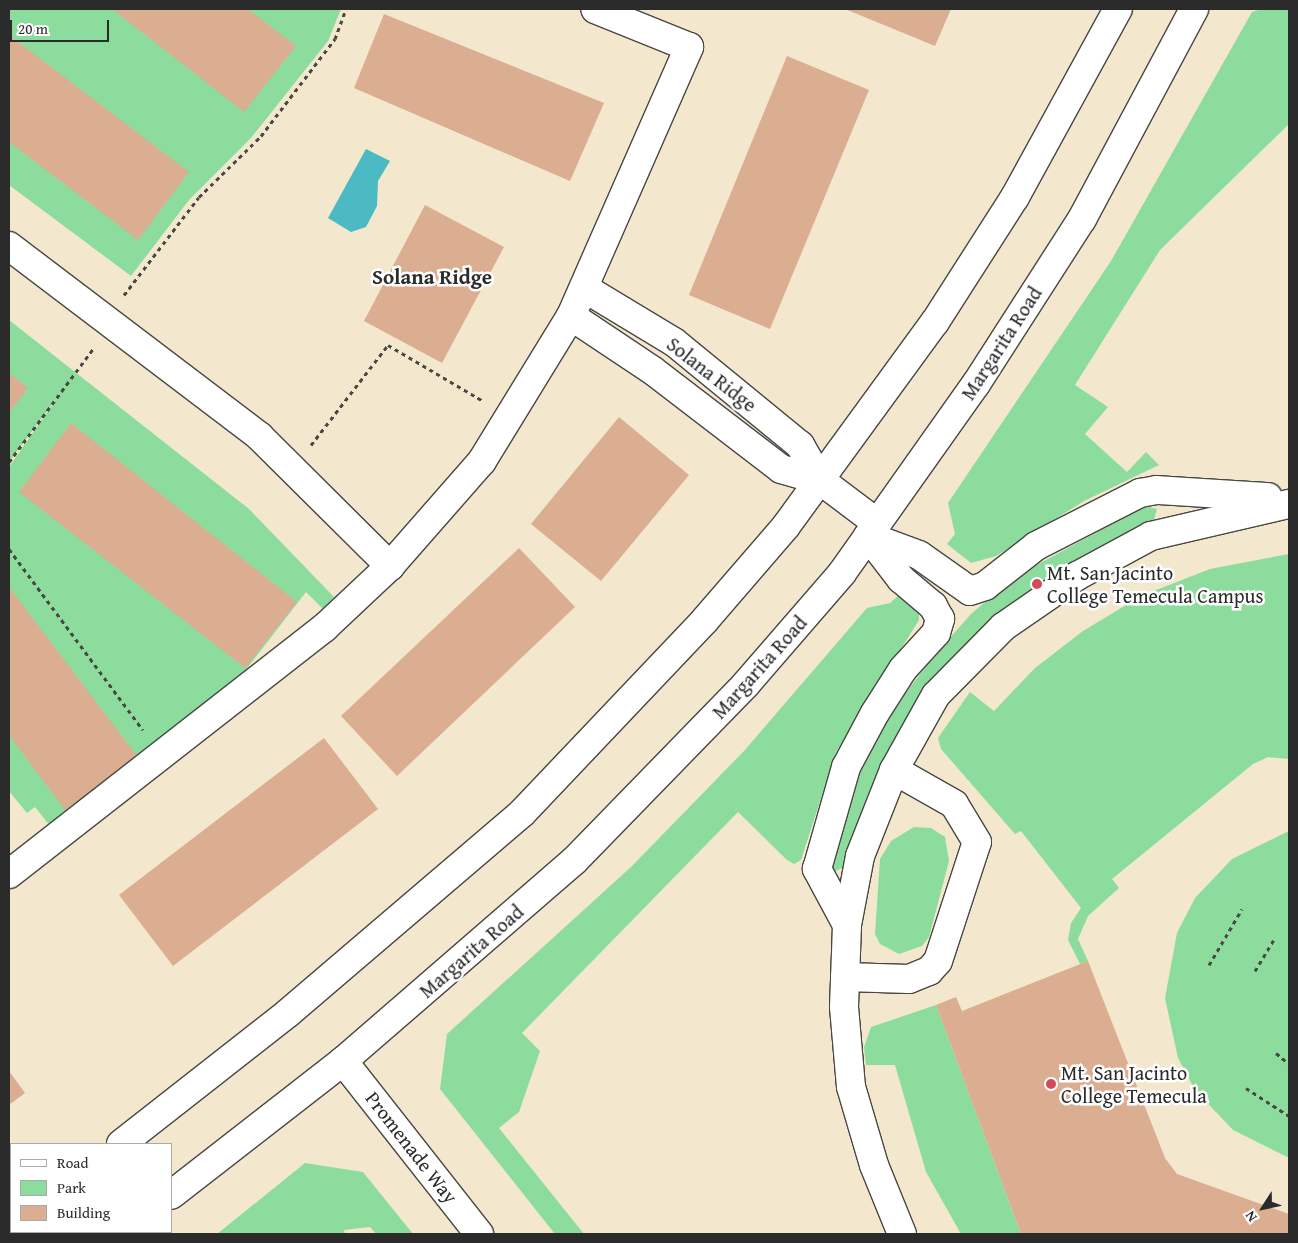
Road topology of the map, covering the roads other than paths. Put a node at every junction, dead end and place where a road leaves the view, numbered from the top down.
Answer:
1 (595, 9) edge
2 (1118, 9) edge
3 (1194, 9) edge
4 (9, 246) edge
5 (586, 289) junction
6 (571, 316) junction
7 (820, 480) junction
8 (1289, 498) edge
9 (1289, 504) edge
10 (872, 530) junction
11 (390, 566) junction
12 (894, 770) junction
13 (9, 874) edge
14 (846, 925) junction
15 (845, 977) junction
16 (343, 1062) junction
17 (122, 1143) edge
18 (172, 1194) edge
19 (479, 1234) edge
20 (902, 1234) edge

1 - 5 main road
2 - 7 main road
3 - 10 main road, Margarita Road
4 - 11 main road
5 - 6 main road
5 - 7 main road, Solana Ridge
6 - 7 main road, Solana Ridge
6 - 11 main road
7 - 10 main road, Solana Ridge
7 - 17 main road
8 - 10 main road
9 - 12 main road
10 - 14 main road
10 - 16 main road, Margarita Road
11 - 13 main road
12 - 14 main road
12 - 15 main road
14 - 15 main road
15 - 20 main road
16 - 18 main road, Margarita Road
16 - 19 main road, Promenade Way

